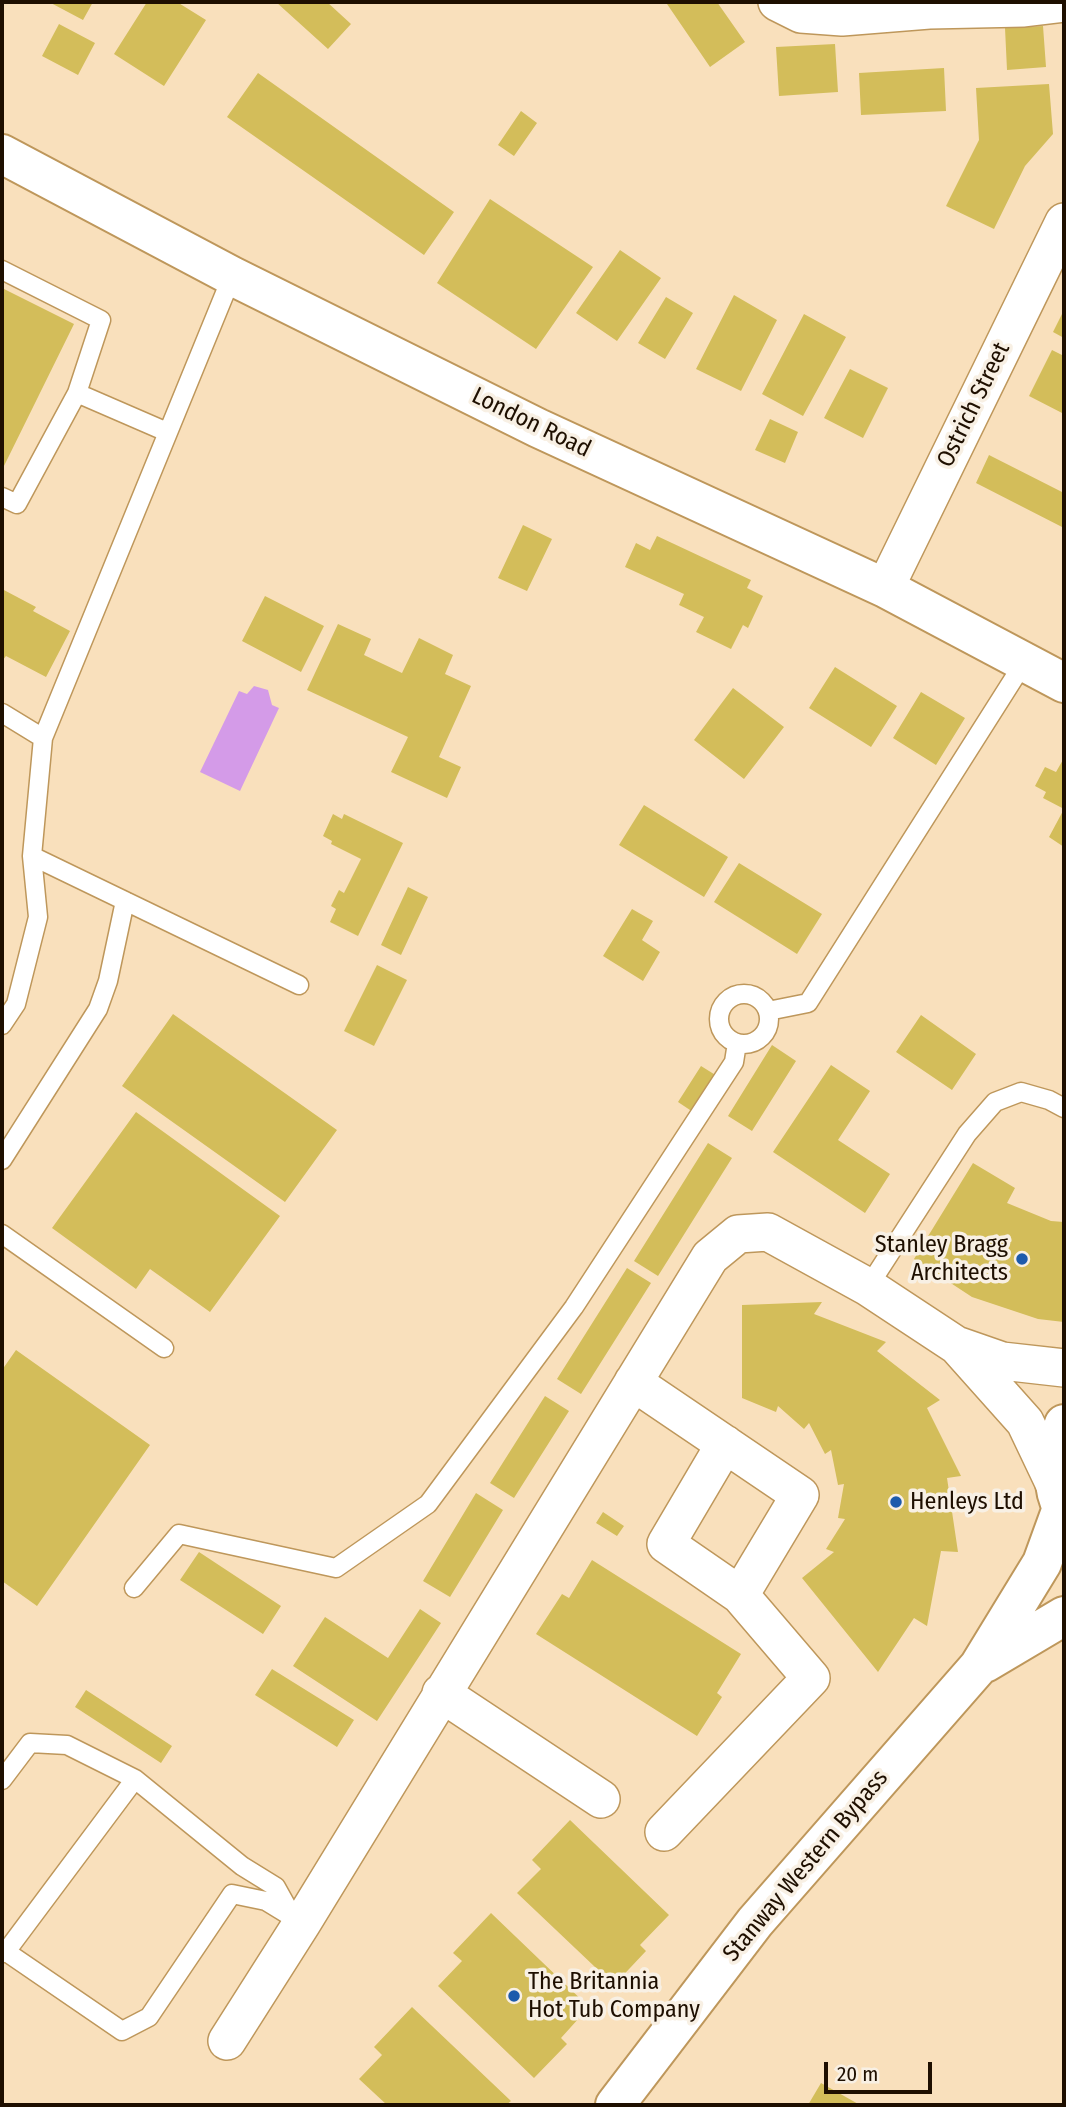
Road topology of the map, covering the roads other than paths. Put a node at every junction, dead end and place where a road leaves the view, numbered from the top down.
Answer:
1 (777, 2) edge
2 (1064, 3) edge
3 (2, 154) edge
4 (1059, 245) edge
5 (2, 270) edge
6 (232, 276) junction
7 (78, 393) junction
8 (167, 432) junction
9 (2, 497) edge
10 (885, 588) junction
11 (1023, 664) junction
12 (1064, 683) edge
13 (2, 713) edge
14 (43, 738) junction
15 (32, 856) junction
16 (125, 901) junction
17 (299, 985) dead end
18 (768, 1011) junction
19 (2, 1025) edge
20 (737, 1043) junction
21 (1064, 1108) edge
22 (2, 1160) edge
23 (2, 1234) edge
24 (868, 1287) junction
25 (956, 1345) junction
26 (164, 1348) dead end
27 (1064, 1368) edge
28 (633, 1382) junction
29 (1064, 1424) edge
30 (725, 1444) junction
31 (1060, 1502) edge
32 (134, 1588) dead end
33 (740, 1595) junction
34 (1064, 1616) edge
35 (979, 1666) junction
36 (441, 1693) junction
37 (135, 1779) junction
38 (2, 1780) edge
39 (601, 1799) dead end
40 (664, 1832) dead end
41 (297, 1919) junction
42 (3, 1951) edge
43 (227, 2041) dead end
44 (615, 2105) edge

1 - 2 street
3 - 6 main road, London Road
4 - 10 street, Ostrich Street
5 - 7 lane
6 - 8 lane
6 - 10 main road, London Road
7 - 8 lane
7 - 9 lane
8 - 14 lane
10 - 11 main road, London Road
11 - 12 main road, London Road
11 - 18 lane
13 - 14 lane
14 - 15 lane
15 - 16 lane
15 - 19 lane
16 - 17 lane
16 - 22 lane
18 - 20 lane
18 - 20 lane
20 - 32 lane
21 - 24 lane
23 - 26 lane
24 - 25 street
24 - 28 street
25 - 27 street
25 - 31 street
28 - 30 street
28 - 36 street
29 - 31 main road, Stanway Western Bypass
30 - 33 street
30 - 33 street
31 - 35 main road, Stanway Western Bypass
33 - 40 street
34 - 35 main road, Stanway Western Bypass
35 - 44 main road, Stanway Western Bypass
36 - 39 street
36 - 41 street
37 - 38 lane
37 - 41 lane
37 - 42 lane
41 - 42 lane
41 - 43 street

